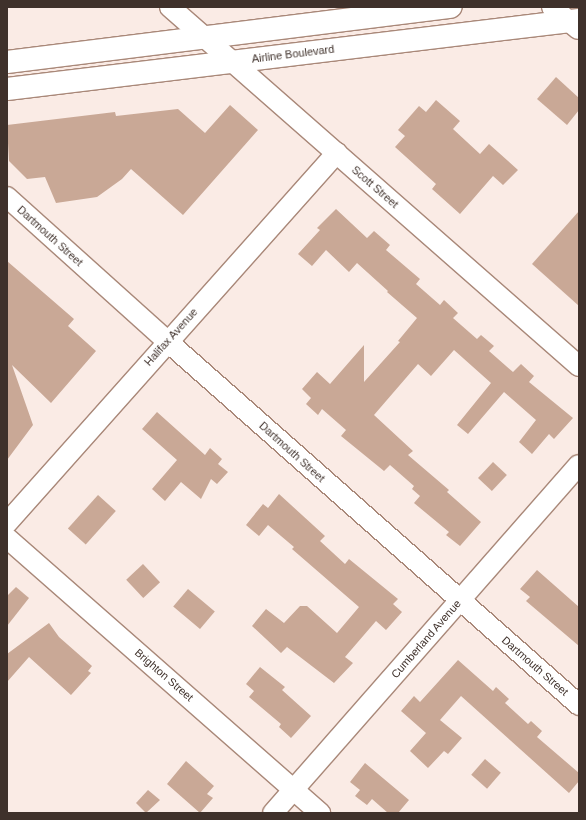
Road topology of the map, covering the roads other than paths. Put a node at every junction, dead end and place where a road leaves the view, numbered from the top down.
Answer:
1 (170, 7) edge
2 (451, 7) edge
3 (552, 7) edge
4 (576, 24) edge
5 (204, 37) junction
6 (7, 62) edge
7 (232, 62) junction
8 (7, 90) edge
9 (337, 153) junction
10 (7, 197) edge
11 (168, 341) junction
12 (579, 366) edge
13 (579, 465) edge
14 (7, 523) edge
15 (7, 538) edge
16 (460, 600) junction
17 (579, 705) edge
18 (294, 790) junction
19 (273, 813) edge
20 (320, 813) edge

1 - 5 street, Scott Street
2 - 5 main road
3 - 4 street
4 - 7 main road, Airline Boulevard
5 - 6 main road
5 - 7 street, Scott Street
7 - 8 main road, Airline Boulevard
7 - 9 street, Scott Street
9 - 11 street, Halifax Avenue
9 - 12 street, Scott Street
10 - 11 street, Dartmouth Street
11 - 14 street, Halifax Avenue
11 - 16 street, Dartmouth Street
13 - 16 street, Cumberland Avenue
15 - 18 street, Brighton Street
16 - 17 street, Dartmouth Street
16 - 18 street, Cumberland Avenue
18 - 19 street, Cumberland Avenue
18 - 20 street, Brighton Street

